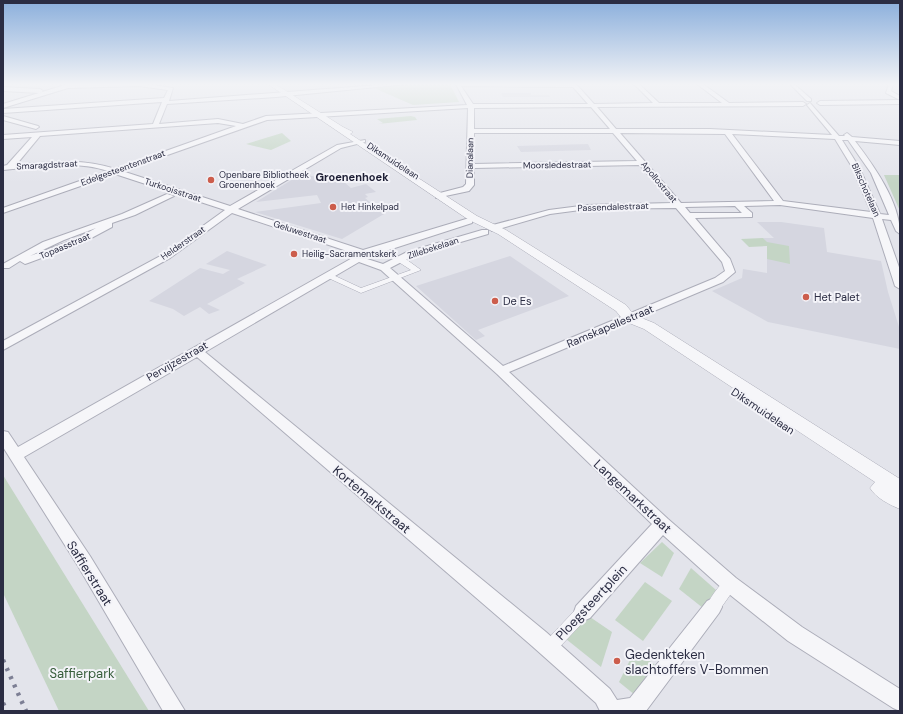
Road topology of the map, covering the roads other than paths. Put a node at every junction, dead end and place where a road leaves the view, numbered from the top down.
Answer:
1 (158, 117) edge
2 (280, 117) edge
3 (322, 117) edge
4 (471, 117) edge
5 (604, 117) edge
6 (819, 117) edge
7 (831, 117) edge
8 (3, 118) edge
9 (836, 123) dead end
10 (155, 126) junction
11 (243, 126) junction
12 (840, 128) dead end
13 (470, 131) junction
14 (615, 131) junction
15 (727, 132) junction
16 (38, 134) junction
17 (28, 135) junction
18 (3, 137) edge
19 (838, 138) junction
20 (850, 139) junction
21 (360, 142) junction
22 (900, 142) edge
23 (643, 163) junction
24 (471, 166) junction
25 (6, 167) edge
26 (114, 171) junction
27 (442, 195) junction
28 (170, 196) dead end
29 (780, 203) junction
30 (737, 204) junction
31 (679, 205) junction
32 (232, 209) junction
33 (3, 211) edge
34 (877, 215) junction
35 (689, 216) junction
36 (895, 218) junction
37 (469, 221) dead end
38 (485, 227) junction
39 (900, 232) edge
40 (360, 257) junction
41 (400, 259) junction
42 (5, 267) edge
43 (384, 268) junction
44 (328, 276) junction
45 (396, 278) junction
46 (719, 280) joint
47 (900, 286) edge
48 (629, 318) junction
49 (3, 346) edge
50 (196, 350) junction
51 (501, 372) junction
52 (3, 436) edge
53 (15, 455) junction
54 (900, 489) edge
55 (900, 501) edge
56 (662, 524) junction
57 (730, 584) junction
58 (713, 607) joint
59 (582, 612) joint
60 (549, 648) junction
61 (900, 701) edge
62 (175, 711) edge
63 (612, 711) edge

1 - 10 street
2 - 11 street, Edelgesteentenstraat
3 - 21 street, Diksmuidelaan
4 - 13 street, Dianalaan
5 - 14 street, Apollostraat
6 - 19 street, Bikschotelaan
7 - 9 street
8 - 17 street
10 - 11 street
10 - 16 street
11 - 26 street, Edelgesteentenstraat
12 - 20 street, Bikschotelaan
13 - 14 street
13 - 24 street, Dianalaan
14 - 15 street
14 - 23 street, Apollostraat
15 - 19 street
15 - 29 street
16 - 17 street
16 - 25 street
17 - 18 street
19 - 20 street
19 - 34 street, Bikschotelaan
20 - 22 street
20 - 36 street, Bikschotelaan
21 - 27 street, Diksmuidelaan
21 - 32 street, Helderstraat
23 - 24 street, Moorsledestraat
23 - 31 street, Apollostraat
24 - 27 street, Dianalaan
25 - 26 street, Smaragdstraat
26 - 32 street, Turkooisstraat
26 - 33 street, Edelgesteentenstraat
27 - 38 street, Diksmuidelaan
28 - 42 street, Topaasstraat
29 - 30 street, Passendalestraat
29 - 34 street, Passendalestraat
30 - 31 street, Passendalestraat
30 - 35 street
31 - 35 street, Apollostraat
31 - 38 street, Passendalestraat
32 - 40 street, Geluwestraat
32 - 49 street, Helderstraat
34 - 36 street, Passendalestraat
34 - 47 street, Bikschotelaan
35 - 46 street, Apollostraat
36 - 39 street, Bikschotelaan
37 - 40 street, Pervijzestraat
38 - 41 street, Zillebekelaan
38 - 48 street, Diksmuidelaan
40 - 43 street, Geluwestraat
40 - 44 street, Pervijzestraat
41 - 43 street, Zillebekelaan
41 - 45 street
43 - 45 street, Langemarkstraat
44 - 45 street
44 - 50 street, Pervijzestraat
45 - 51 street, Langemarkstraat
46 - 48 street, Ramskapellestraat
48 - 51 street, Ramskapellestraat
48 - 54 street, Diksmuidelaan
48 - 55 street, Diksmuidelaan
50 - 53 street, Pervijzestraat
50 - 60 street, Kortemarkstraat
51 - 56 street, Langemarkstraat
52 - 53 street, Saffierstraat
53 - 62 street, Saffierstraat
56 - 57 street, Langemarkstraat
56 - 59 street, Ploegsteertplein
57 - 58 street, Ploegsteertplein
57 - 61 street, Langemarkstraat
58 - 63 street, Ploegsteertplein
59 - 60 street, Ploegsteertplein
60 - 63 street, Ploegsteertplein

